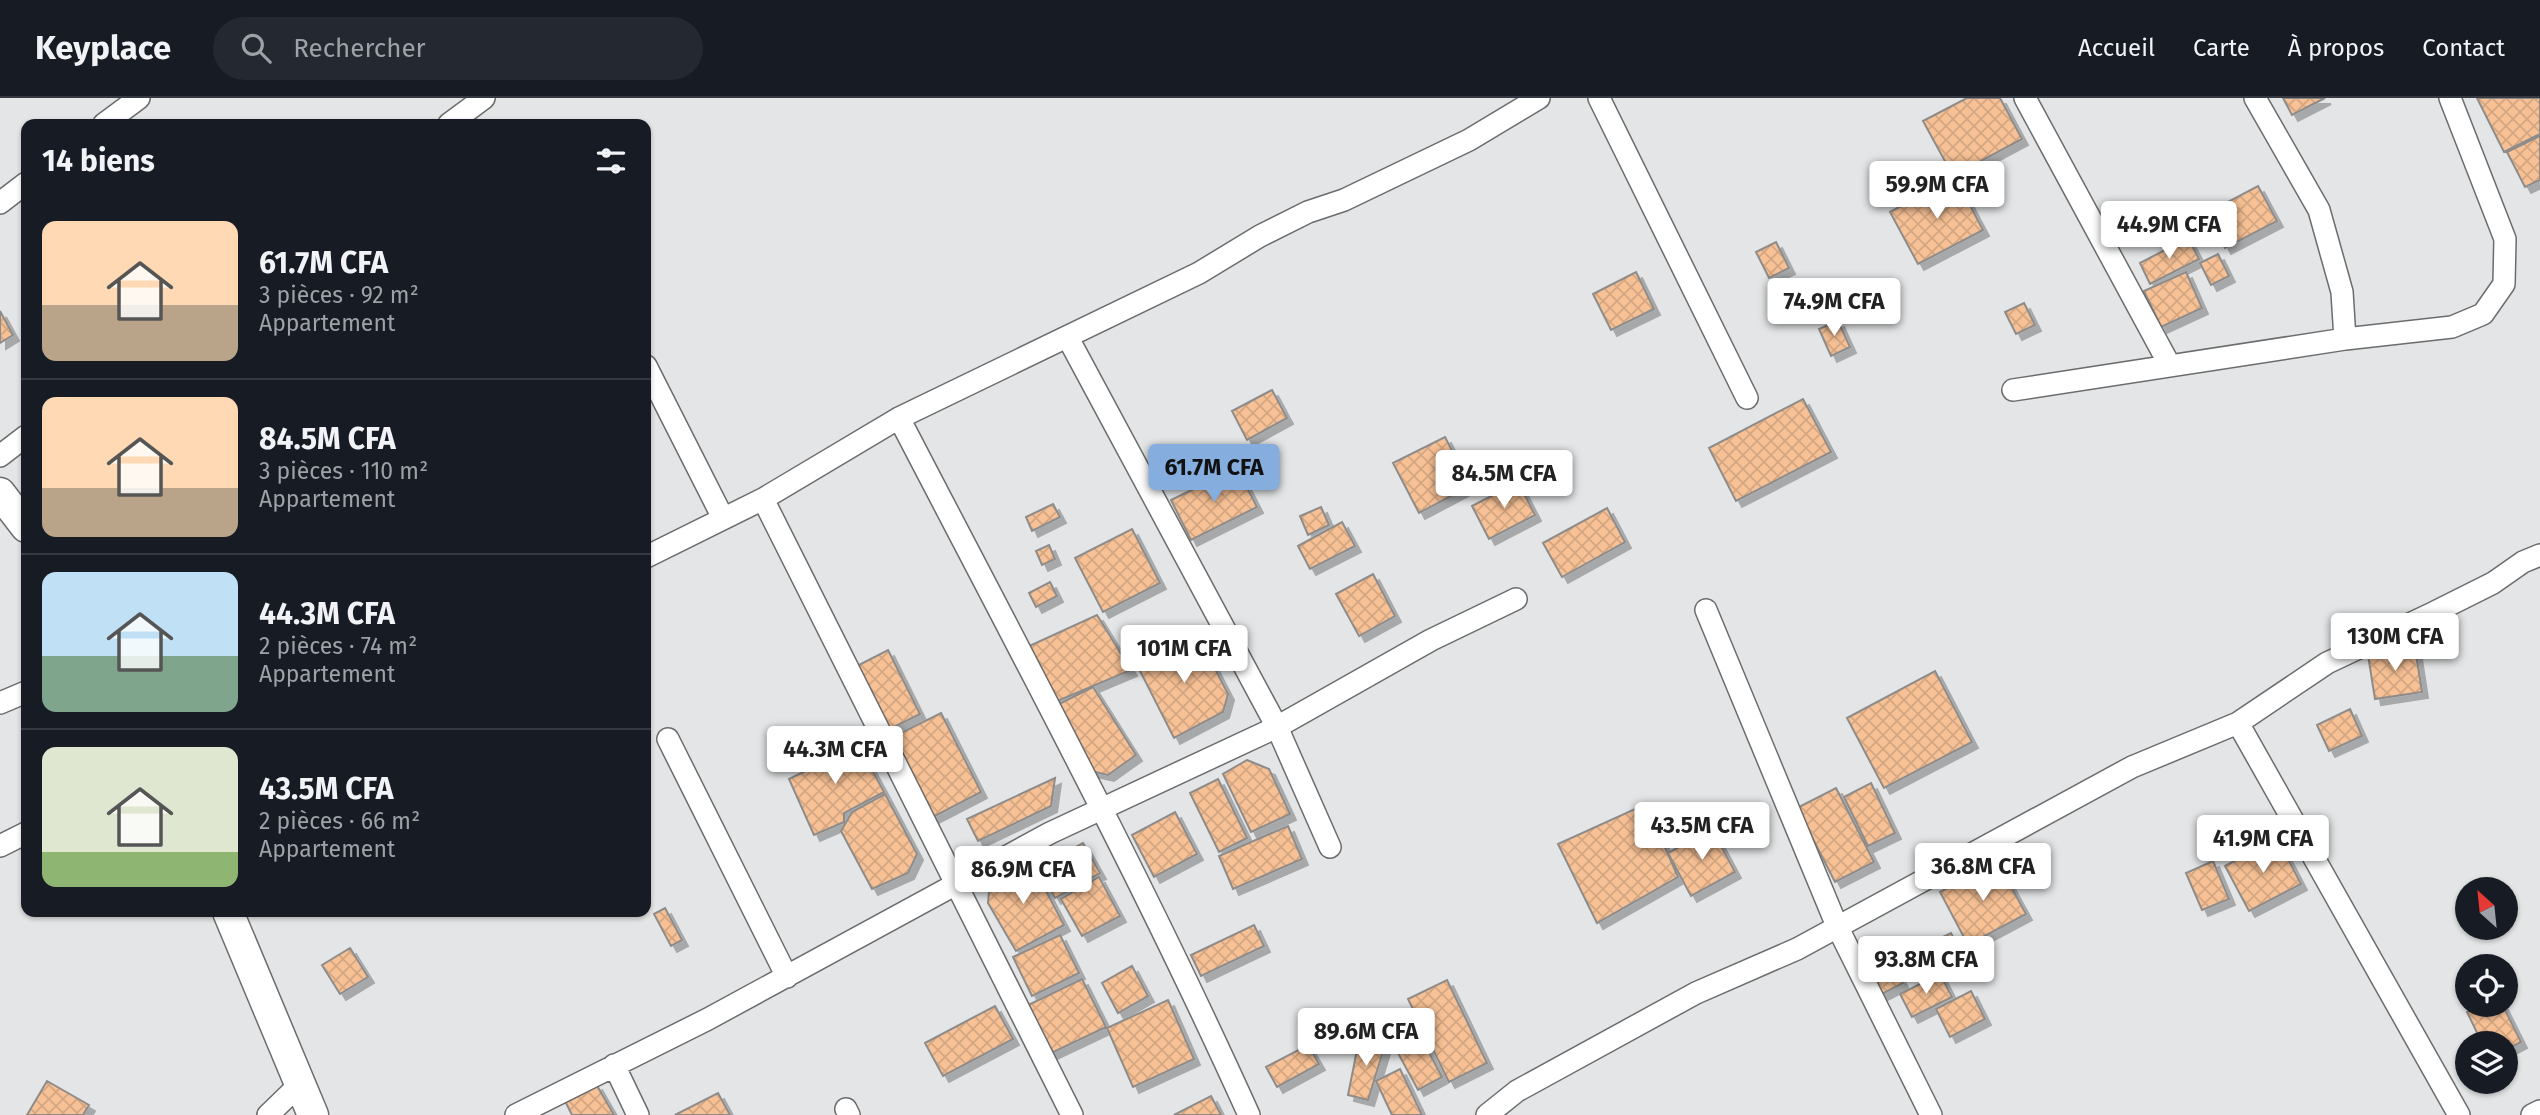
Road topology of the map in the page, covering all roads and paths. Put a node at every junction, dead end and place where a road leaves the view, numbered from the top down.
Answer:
1 (139, 98) edge
2 (484, 98) edge
3 (1539, 98) edge
4 (1599, 98) edge
5 (2025, 98) edge
6 (2255, 98) edge
7 (2450, 98) edge
8 (111, 119) edge
9 (456, 119) edge
10 (21, 187) edge
11 (0, 203) edge
12 (1068, 338) junction
13 (2344, 339) junction
14 (2169, 364) junction
15 (651, 376) edge
16 (2013, 390) dead end
17 (1747, 398) dead end
18 (899, 418) junction
19 (21, 440) edge
20 (0, 456) edge
21 (0, 493) edge
22 (763, 499) junction
23 (723, 518) junction
24 (21, 520) edge
25 (651, 554) edge
26 (2540, 555) edge
27 (1516, 599) dead end
28 (1706, 610) dead end
29 (21, 694) edge
30 (0, 704) edge
31 (2238, 723) junction
32 (1277, 727) junction
33 (668, 739) dead end
34 (1101, 808) junction
35 (21, 835) edge
36 (0, 846) edge
37 (1329, 847) dead end
38 (956, 883) junction
39 (230, 917) edge
40 (1837, 926) junction
41 (787, 977) junction
42 (614, 1066) junction
43 (299, 1085) junction
44 (2540, 1111) edge
45 (268, 1115) edge
46 (313, 1115) edge
47 (516, 1115) edge
48 (638, 1115) edge
49 (1072, 1115) edge
50 (1249, 1115) edge
51 (1487, 1115) edge
52 (1931, 1115) edge
53 (2459, 1115) edge
54 (2532, 1115) edge

1 - 8 street
2 - 9 street
3 - 12 street
4 - 17 street
5 - 14 street
6 - 13 street
7 - 13 street
10 - 11 street
12 - 18 street
12 - 32 street
13 - 14 street
14 - 16 street
15 - 23 street
18 - 22 street
18 - 34 street
19 - 20 street
21 - 24 main road
22 - 23 street
22 - 38 street
23 - 25 street
26 - 31 street
27 - 32 street
28 - 40 street
29 - 30 street
31 - 40 street
31 - 53 street
32 - 34 street
32 - 37 street
33 - 41 street
34 - 38 street
34 - 50 street
35 - 36 street
38 - 41 street
38 - 49 street
39 - 43 main road
40 - 51 street
40 - 52 street
41 - 42 street
42 - 47 street
42 - 48 street
43 - 45 street
43 - 46 main road
44 - 54 street

